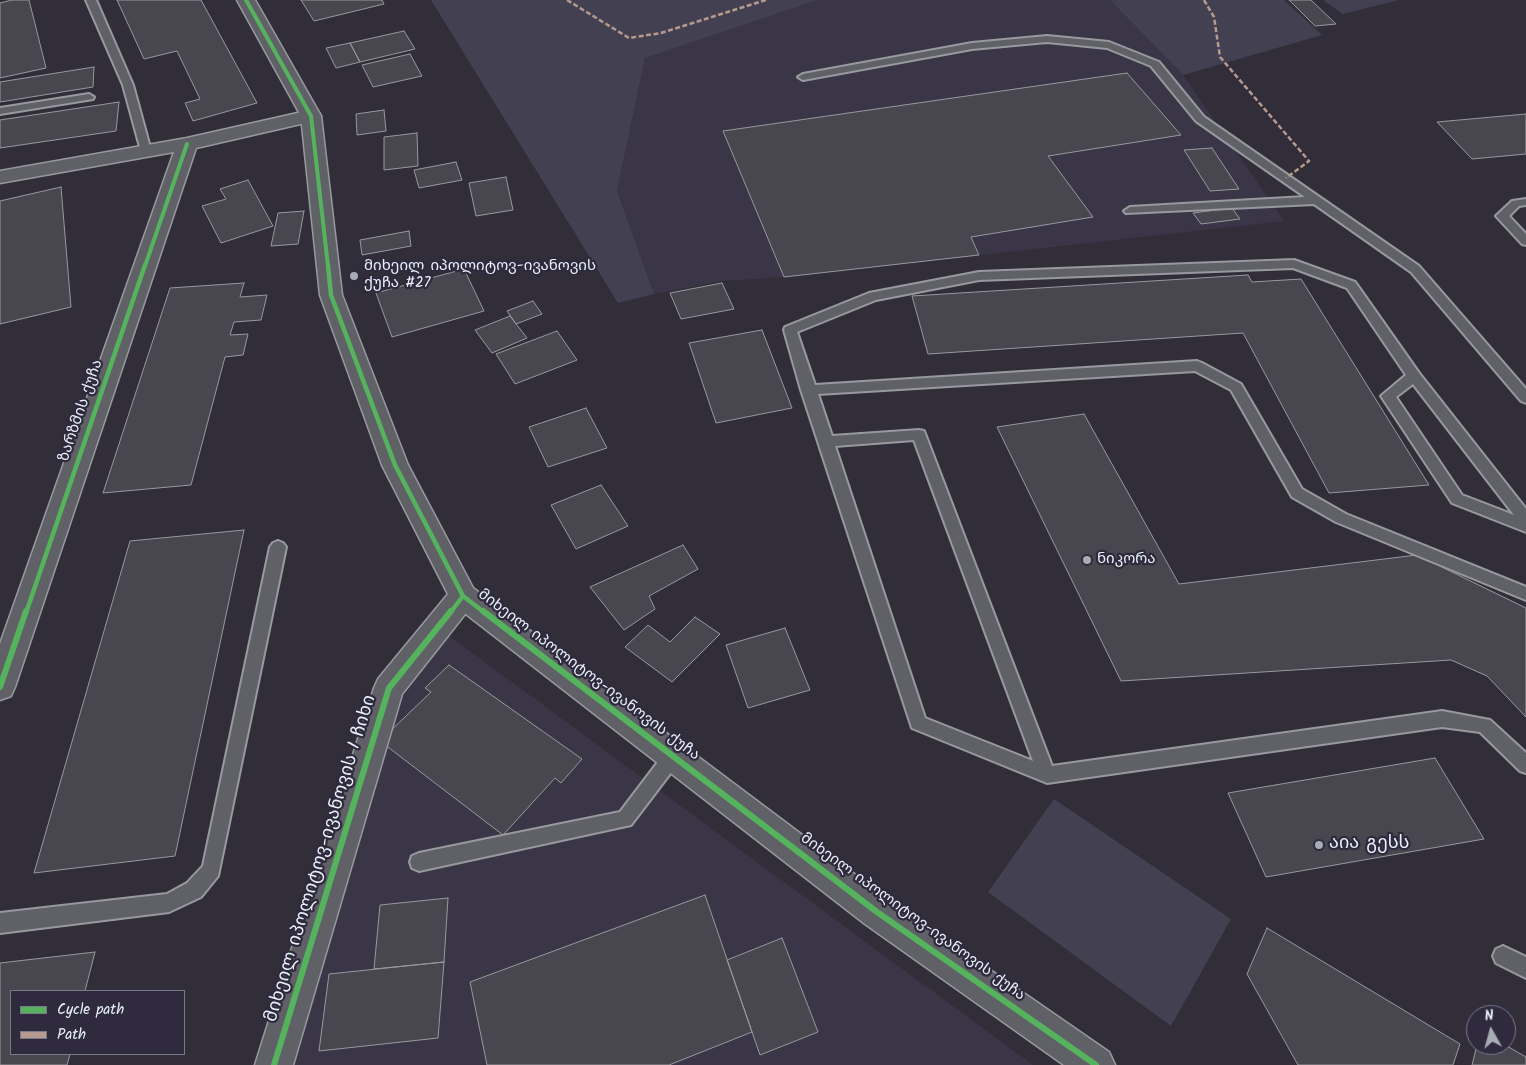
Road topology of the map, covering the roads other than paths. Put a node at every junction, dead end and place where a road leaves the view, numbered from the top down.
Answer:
1 (91, 0) edge
2 (246, 0) edge
3 (803, 77) dead end
4 (89, 96) dead end
5 (0, 111) edge
6 (310, 116) junction
7 (187, 144) junction
8 (146, 151) junction
9 (0, 176) edge
10 (1317, 200) junction
11 (1526, 202) edge
12 (1130, 211) dead end
13 (1526, 241) edge
14 (1414, 376) junction
15 (808, 390) junction
16 (1526, 398) edge
17 (825, 442) junction
18 (1526, 520) edge
19 (1526, 526) edge
20 (278, 547) dead end
21 (1526, 594) edge
22 (463, 596) junction
23 (0, 687) edge
24 (673, 756) junction
25 (1526, 765) edge
26 (1047, 775) junction
27 (419, 862) dead end
28 (0, 923) edge
29 (1503, 956) dead end
30 (1526, 968) edge
31 (274, 1065) edge
32 (1096, 1065) edge

1 - 8 lane
2 - 6 street, მიხეილ იპოლიტოვ-ივანოვის ქუჩა
3 - 10 lane
4 - 5 lane
6 - 7 street
6 - 22 street, მიხეილ იპოლიტოვ-ივანოვის ქუჩა
7 - 8 street
7 - 23 street, ზარზმის ქუჩა
8 - 9 street
10 - 12 lane
10 - 16 lane
11 - 13 lane
14 - 15 lane
14 - 18 lane
14 - 19 lane
15 - 17 lane
15 - 21 lane
17 - 26 lane
17 - 26 lane
20 - 28 lane
22 - 24 street, მიხეილ იპოლიტოვ-ივანოვის ქუჩა
22 - 31 street, მიხეილ იპოლიტოვ-ივანოვის I ჩიხი
24 - 27 lane
24 - 32 street, მიხეილ იპოლიტოვ-ივანოვის ქუჩა
25 - 26 lane
29 - 30 lane

